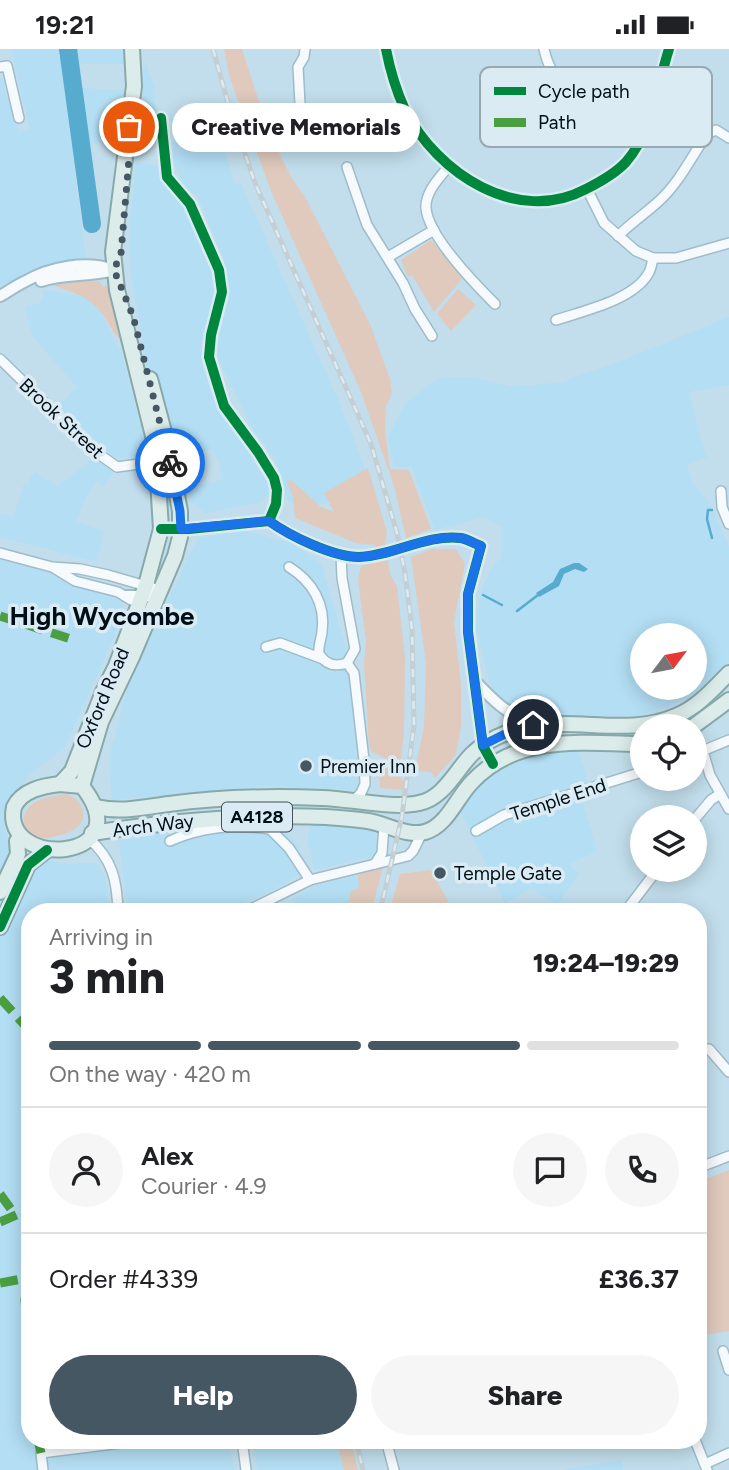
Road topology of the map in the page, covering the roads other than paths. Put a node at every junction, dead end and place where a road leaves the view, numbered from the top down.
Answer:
1 (132, 49) edge
2 (305, 49) edge
3 (386, 49) edge
4 (544, 49) edge
5 (670, 49) edge
6 (0, 67) edge
7 (550, 67) edge
8 (666, 67) edge
9 (19, 118) dead end
10 (161, 118) dead end
11 (301, 122) dead end
12 (712, 132) edge
13 (728, 136) edge
14 (638, 147) edge
15 (698, 147) edge
16 (449, 166) junction
17 (347, 167) dead end
18 (587, 189) junction
19 (434, 230) junction
20 (618, 236) junction
21 (729, 243) edge
22 (388, 257) junction
23 (653, 258) junction
24 (114, 270) junction
25 (0, 296) edge
26 (495, 304) dead end
27 (556, 320) dead end
28 (432, 336) dead end
29 (0, 359) edge
30 (164, 461) junction
31 (721, 491) dead end
32 (269, 521) junction
33 (729, 524) edge
34 (162, 529) junction
35 (181, 529) junction
36 (0, 553) edge
37 (341, 554) junction
38 (289, 566) dead end
39 (52, 567) junction
40 (149, 590) junction
41 (126, 596) junction
42 (135, 615) junction
43 (266, 647) dead end
44 (323, 659) junction
45 (347, 663) junction
46 (729, 673) edge
47 (475, 681) junction
48 (729, 700) edge
49 (707, 716) edge
50 (554, 723) junction
51 (729, 740) edge
52 (630, 744) edge
53 (483, 745) junction
54 (707, 750) edge
55 (493, 764) junction
56 (707, 769) edge
57 (630, 776) edge
58 (60, 783) junction
59 (82, 786) junction
60 (720, 795) junction
61 (354, 800) junction
62 (707, 805) edge
63 (96, 807) junction
64 (729, 809) edge
65 (384, 825) junction
66 (476, 831) dead end
67 (422, 833) junction
68 (90, 836) junction
69 (17, 841) junction
70 (170, 841) dead end
71 (47, 850) junction
72 (373, 865) junction
73 (310, 880) junction
74 (648, 882) edge
75 (0, 892) edge
76 (117, 903) edge
77 (263, 903) edge
78 (632, 903) edge
79 (0, 927) edge
80 (709, 1049) dead end
81 (729, 1072) edge
82 (729, 1156) edge
83 (707, 1165) edge
84 (723, 1351) dead end
85 (729, 1370) edge
86 (73, 1449) edge
87 (243, 1449) edge
88 (388, 1449) edge
89 (699, 1449) edge
90 (729, 1454) edge
91 (706, 1467) edge
92 (43, 1470) edge
93 (246, 1470) edge
94 (394, 1470) edge

1 - 24 main road
2 - 11 street
3 - 16 street
4 - 7 street
5 - 8 street
6 - 9 street
10 - 32 street
12 - 13 street
14 - 18 street
15 - 20 street
16 - 18 street
16 - 19 street
17 - 22 street
18 - 20 street
19 - 22 street
19 - 26 street
20 - 23 street
21 - 23 street
22 - 28 street
23 - 27 street
24 - 25 street
24 - 30 main road
29 - 30 street, Brook Street
30 - 34 main road, Oxford Road
30 - 35 main road
31 - 33 street
32 - 35 street
32 - 37 street
34 - 35 street
34 - 40 main road, Oxford Road
35 - 40 main road, Oxford Road
36 - 39 street
37 - 45 street
37 - 47 street
38 - 44 street
39 - 40 street
39 - 41 street
40 - 41 street
40 - 42 main road, Oxford Road
40 - 59 main road, Oxford Road
41 - 42 street
42 - 58 main road, Oxford Road
43 - 44 street
44 - 45 street
45 - 61 street
46 - 50 main road, A4128
47 - 50 street
47 - 53 street
48 - 49 main road
50 - 53 main road, A4128
51 - 54 street
52 - 55 main road
53 - 55 street
53 - 61 main road, Arch Way / A4128
55 - 67 main road
56 - 60 street
57 - 66 street, Temple End
58 - 59 main road
58 - 69 main road
59 - 63 main road
60 - 62 street
60 - 64 street
61 - 63 main road, Arch Way / A4128
63 - 68 main road
65 - 67 main road, Arch Way / A4128
65 - 68 main road, Arch Way / A4128
65 - 72 street
67 - 72 street
68 - 71 main road
68 - 76 street
69 - 71 main road
69 - 75 main road
70 - 73 street
71 - 79 main road
72 - 73 street
73 - 77 street
74 - 78 street
80 - 81 street
82 - 83 street
84 - 85 street
86 - 92 street
87 - 93 street
88 - 94 street
89 - 91 street
90 - 91 street

